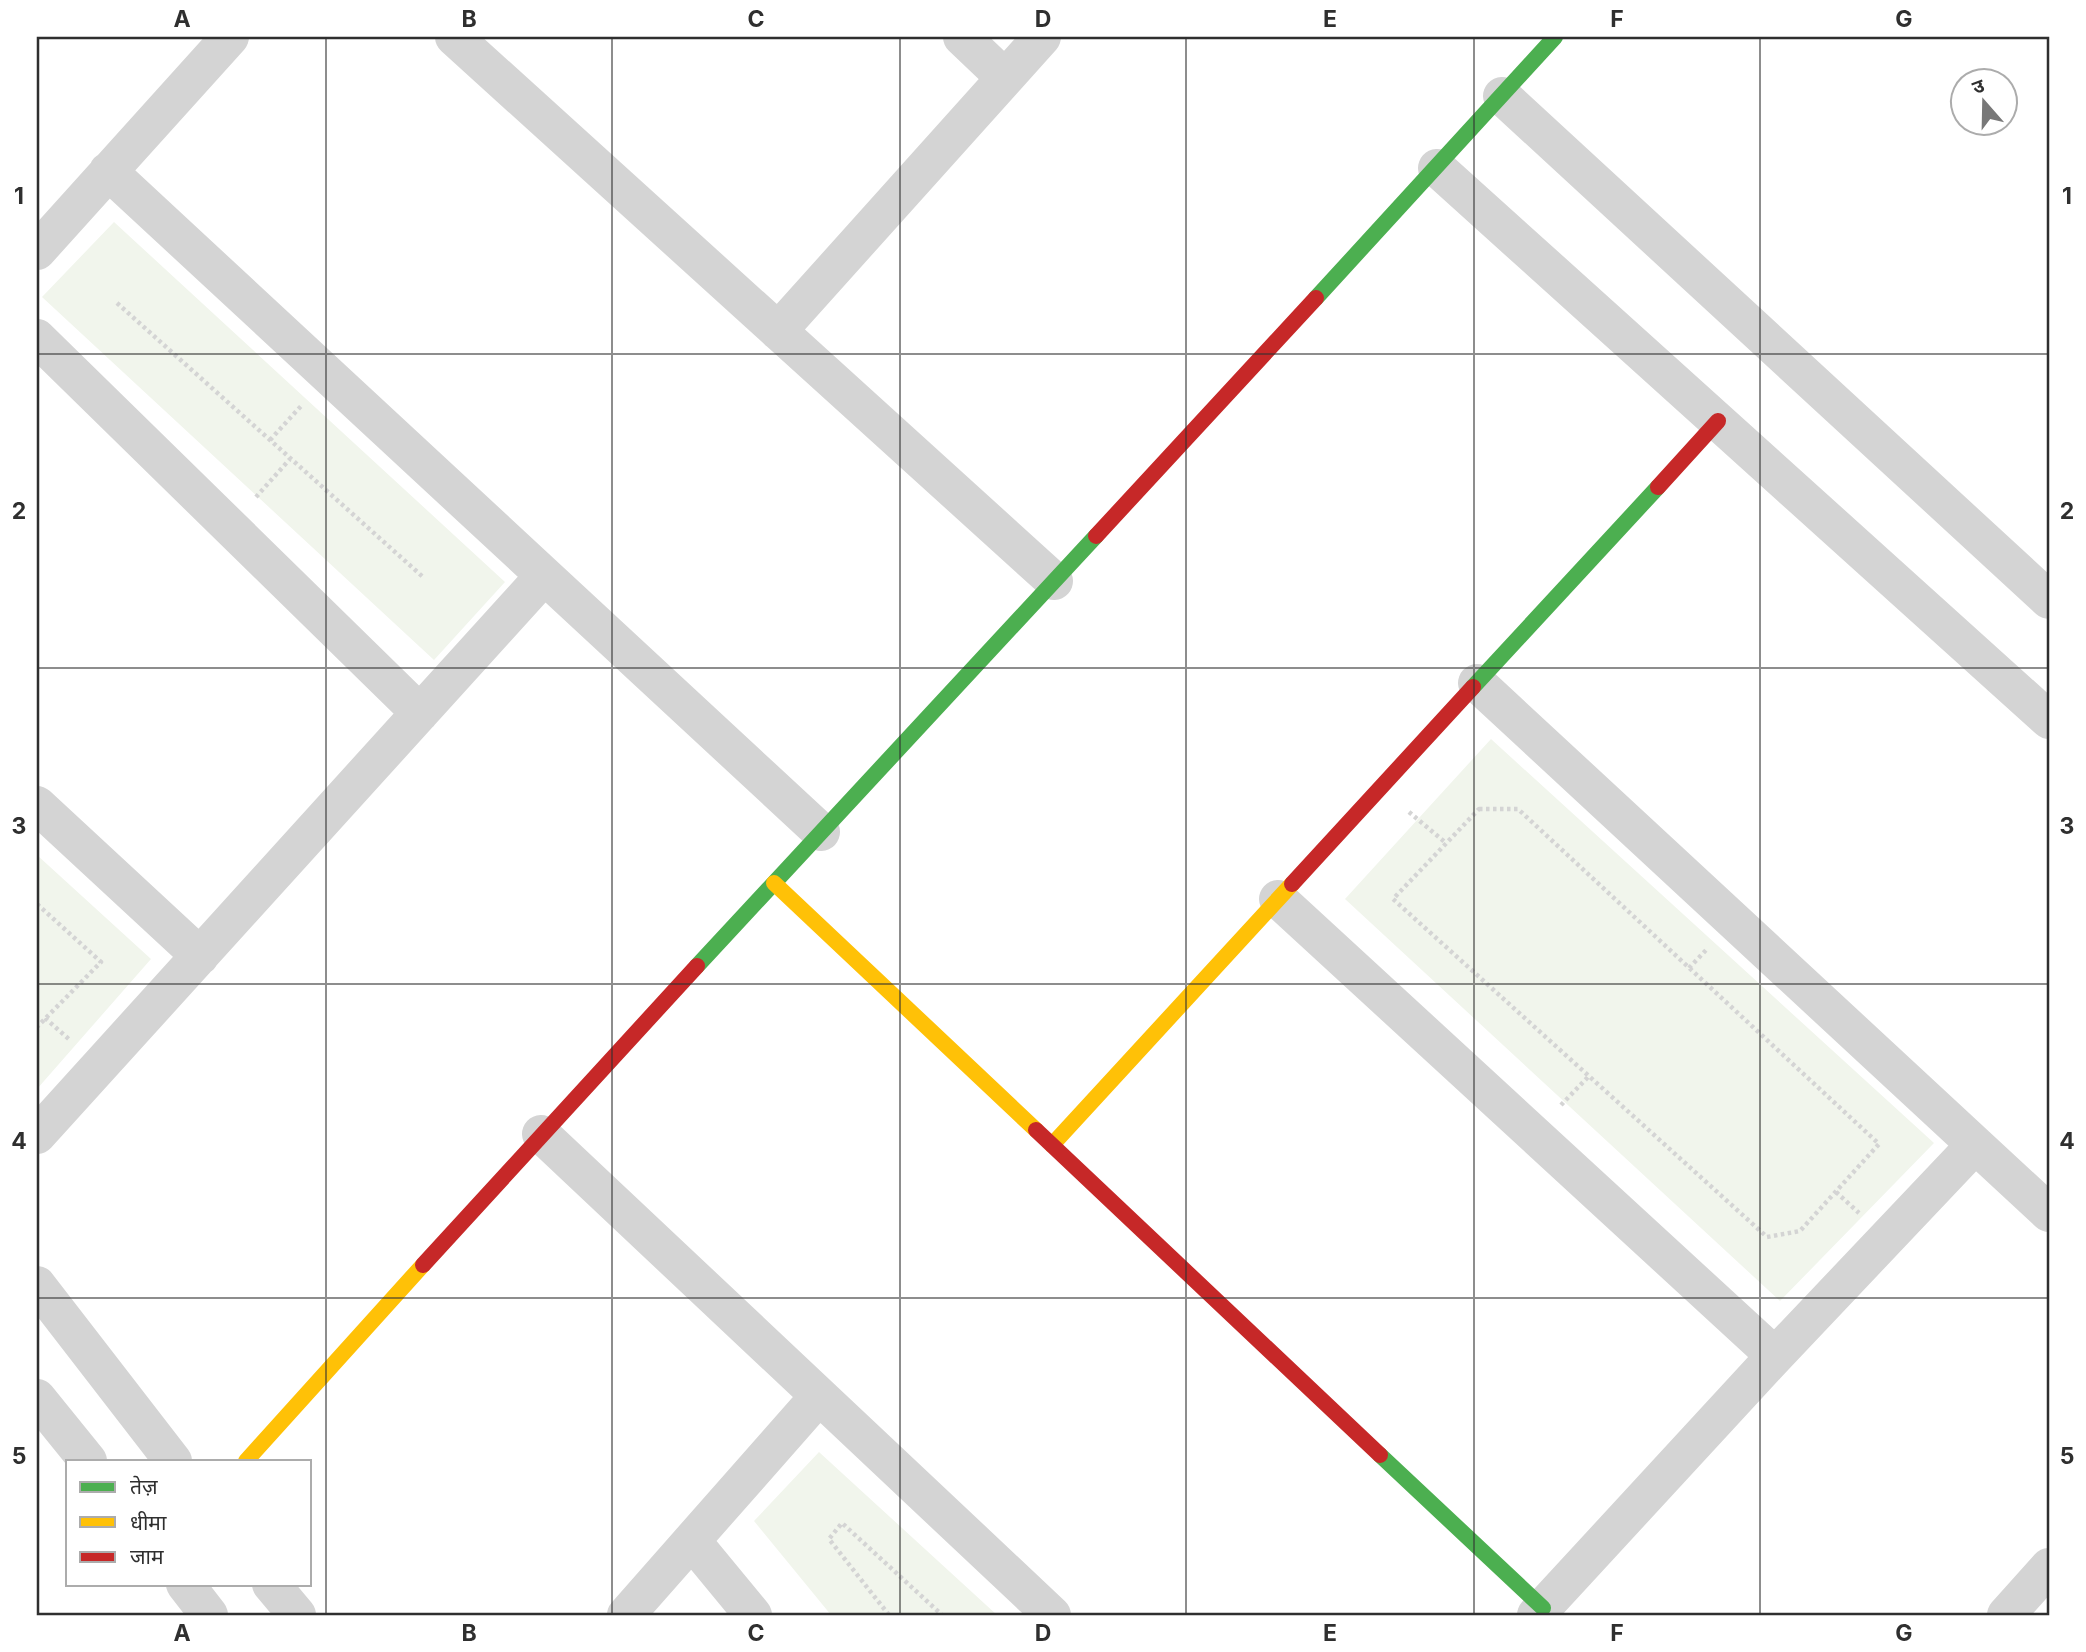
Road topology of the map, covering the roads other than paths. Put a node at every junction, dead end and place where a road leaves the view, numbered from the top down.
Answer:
1 (230, 37) edge
2 (454, 37) edge
3 (962, 37) edge
4 (1042, 37) edge
5 (1555, 37) edge
6 (1004, 78) junction
7 (1502, 96) junction
8 (1437, 168) junction
9 (108, 171) junction
10 (37, 251) edge
11 (778, 331) junction
12 (37, 338) edge
13 (1718, 421) junction
14 (544, 576) junction
15 (1054, 581) junction
16 (2049, 600) edge
17 (1477, 683) junction
18 (420, 713) junction
19 (2049, 720) edge
20 (37, 805) edge
21 (821, 832) junction
22 (774, 883) junction
23 (1279, 899) junction
24 (200, 956) junction
25 (541, 1134) junction
26 (37, 1135) edge
27 (1052, 1145) junction
28 (1975, 1145) junction
29 (2049, 1213) edge
30 (37, 1285) edge
31 (1775, 1356) junction
32 (820, 1396) junction
33 (37, 1398) edge
34 (87, 1460) edge
35 (172, 1460) edge
36 (247, 1460) edge
37 (692, 1541) junction
38 (2049, 1567) edge
39 (187, 1586) edge
40 (273, 1586) edge
41 (1539, 1611) edge
42 (209, 1615) edge
43 (297, 1615) edge
44 (626, 1615) edge
45 (753, 1615) edge
46 (1052, 1615) edge
47 (2006, 1615) edge

1 - 9 street
2 - 11 street
3 - 6 street
4 - 6 street
5 - 7 street
6 - 11 street
7 - 8 street
7 - 16 street
8 - 13 street
8 - 15 street
9 - 10 street
9 - 14 street
11 - 15 street
12 - 18 street
13 - 17 street
13 - 19 street
14 - 18 street
14 - 21 street
15 - 21 street
17 - 23 street
17 - 28 street
18 - 24 street
20 - 24 street
21 - 22 street
22 - 25 street
22 - 27 street
23 - 27 street
23 - 31 street
24 - 26 street
25 - 32 street
25 - 36 street
27 - 41 street
28 - 29 street
28 - 31 street
30 - 35 street
31 - 41 street
32 - 37 street
32 - 46 street
33 - 34 street
37 - 44 street
37 - 45 street
38 - 47 street
39 - 42 street
40 - 43 street

